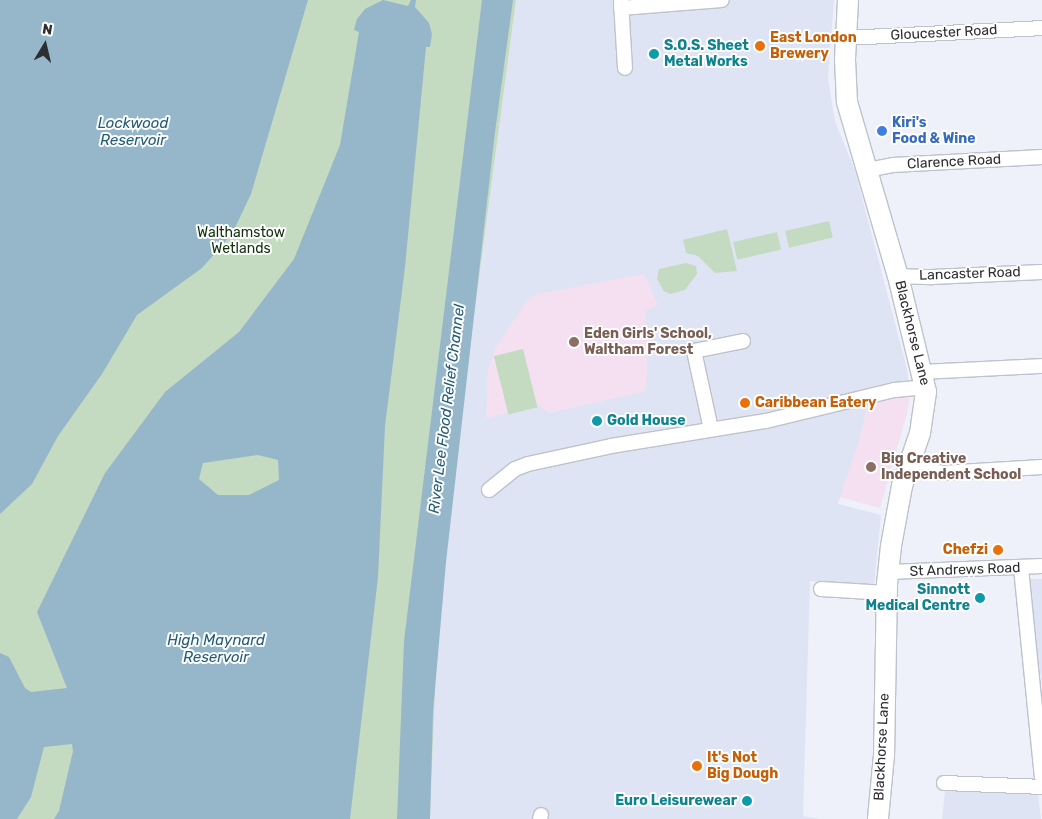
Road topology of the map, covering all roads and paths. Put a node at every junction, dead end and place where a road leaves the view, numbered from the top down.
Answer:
1 (722, 0) edge
2 (848, 0) edge
3 (621, 4) edge
4 (1042, 28) edge
5 (852, 37) junction
6 (625, 68) dead end
7 (1042, 157) edge
8 (867, 170) junction
9 (1042, 272) edge
10 (898, 276) junction
11 (743, 341) dead end
12 (1042, 366) edge
13 (924, 380) junction
14 (711, 429) junction
15 (1042, 467) edge
16 (908, 468) junction
17 (490, 490) dead end
18 (1042, 566) edge
19 (1021, 568) junction
20 (888, 572) junction
21 (821, 589) dead end
22 (886, 593) junction
23 (1042, 778) edge
24 (944, 783) dead end
25 (1042, 787) edge
26 (878, 819) edge

1 - 3 street
2 - 5 main road, Blackhorse Lane
3 - 6 street
4 - 5 street, Gloucester Road
5 - 8 main road, Blackhorse Lane
7 - 8 street, Clarence Road
8 - 10 main road, Blackhorse Lane
9 - 10 street, Lancaster Road
10 - 13 main road, Blackhorse Lane
11 - 14 street
12 - 13 street
13 - 14 street
13 - 16 main road, Blackhorse Lane
14 - 17 street
15 - 16 street
16 - 20 main road, Blackhorse Lane
18 - 19 street, St Andrews Road
19 - 20 street, St Andrews Road
19 - 23 street
20 - 22 main road, Blackhorse Lane
21 - 22 street
22 - 26 main road, Blackhorse Lane
24 - 25 street

